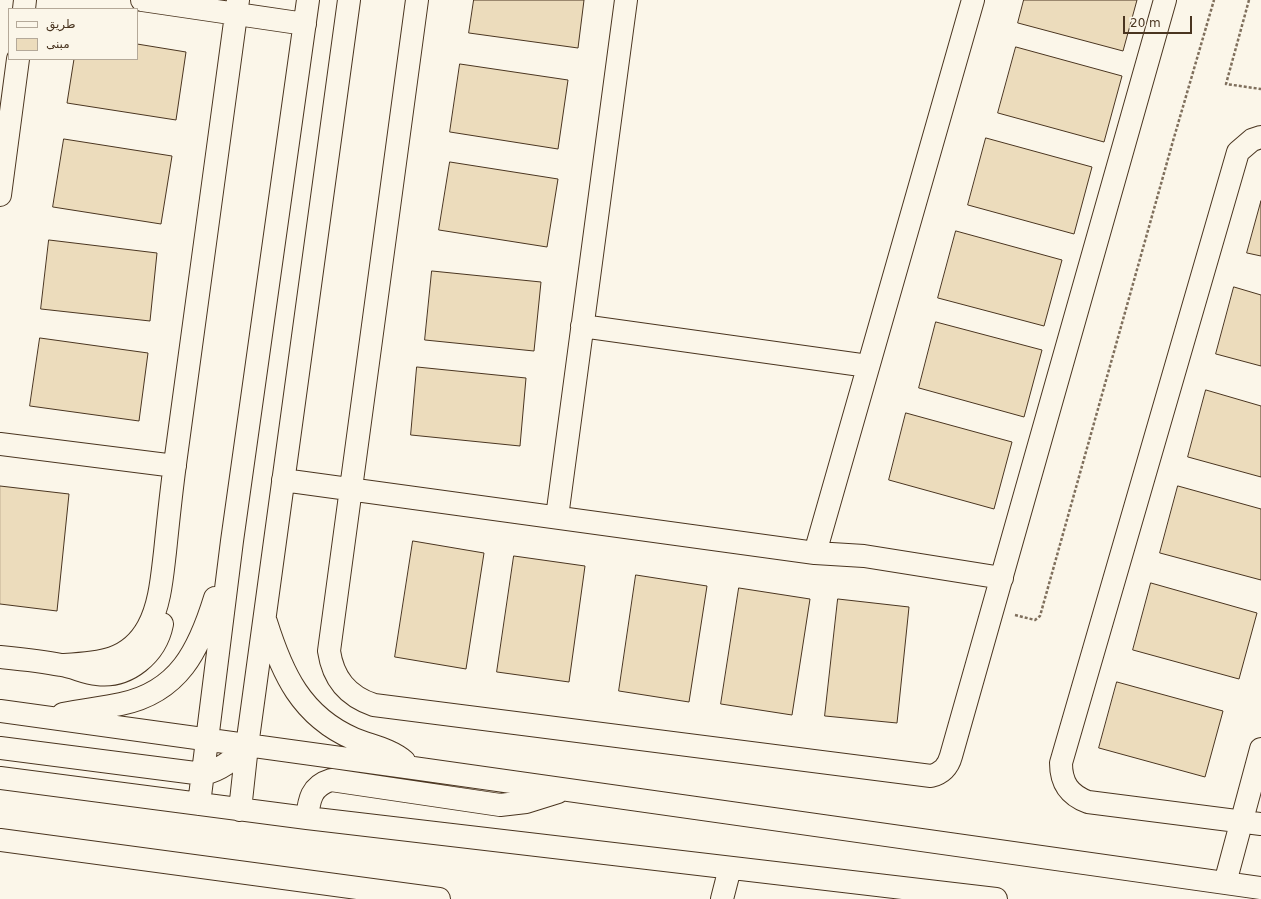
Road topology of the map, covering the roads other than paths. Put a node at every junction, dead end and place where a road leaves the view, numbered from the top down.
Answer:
1 (142, 0) edge
2 (308, 0) edge
3 (349, 0) edge
4 (417, 0) edge
5 (626, 0) edge
6 (973, 0) edge
7 (1165, 0) edge
8 (237, 6) edge
9 (305, 24) junction
10 (18, 60) edge
11 (1261, 137) edge
12 (0, 195) edge
13 (582, 326) junction
14 (868, 366) junction
15 (0, 444) edge
16 (175, 466) junction
17 (283, 480) junction
18 (351, 490) junction
19 (557, 517) junction
20 (232, 541) junction
21 (815, 553) junction
22 (1002, 578) junction
23 (264, 616) junction
24 (0, 657) edge
25 (0, 711) edge
26 (45, 717) junction
27 (207, 740) junction
28 (247, 746) junction
29 (0, 748) edge
30 (1261, 749) edge
31 (413, 768) junction
32 (203, 774) junction
33 (0, 778) edge
34 (563, 790) junction
35 (199, 804) junction
36 (240, 810) junction
37 (307, 818) junction
38 (1251, 823) edge
39 (0, 840) edge
40 (730, 868) junction
41 (1225, 883) junction
42 (1261, 888) edge
43 (439, 899) edge
44 (722, 899) edge
45 (996, 899) edge

1 - 8 street
2 - 9 street
3 - 17 street
4 - 18 street
5 - 13 street
6 - 14 street
7 - 22 street
8 - 9 street
8 - 16 street
9 - 20 street
10 - 12 street
11 - 38 street
13 - 14 street
13 - 19 street
14 - 21 street
15 - 16 street
16 - 24 street
17 - 18 street
17 - 23 street
18 - 19 street
18 - 22 street
19 - 21 street
20 - 26 street
20 - 27 street
21 - 22 street
23 - 28 street
23 - 31 street
25 - 26 street
26 - 27 street
27 - 28 street
27 - 32 street
28 - 31 street
28 - 32 street
28 - 36 street
29 - 32 street
30 - 38 street
31 - 34 street
32 - 35 street
33 - 35 street
34 - 37 street
34 - 41 street
35 - 36 street
36 - 37 street
37 - 40 street
38 - 41 street
39 - 43 street
40 - 44 street
40 - 45 street
41 - 42 street

